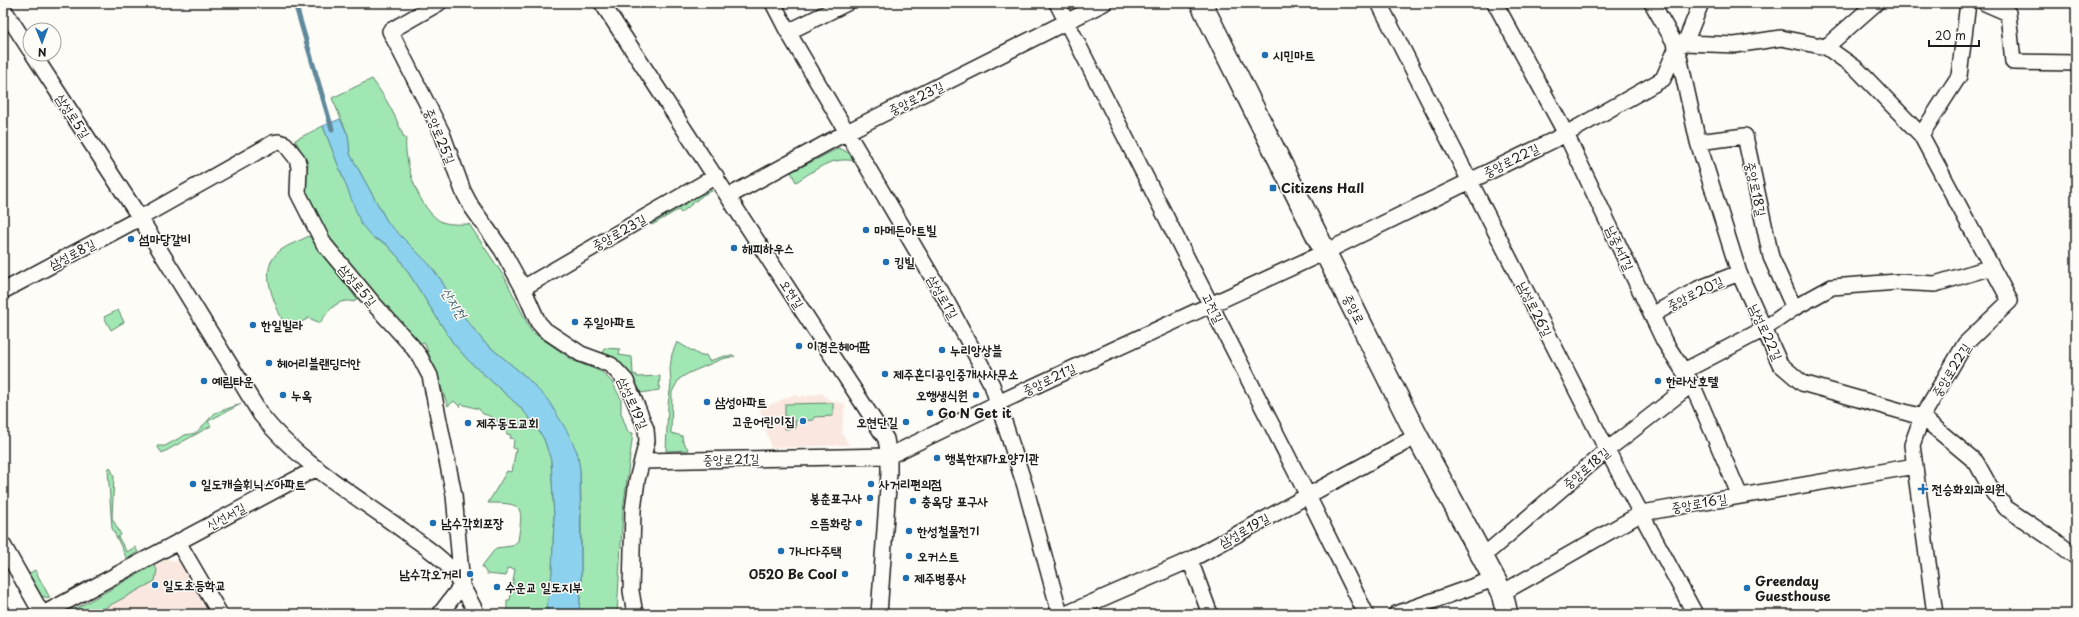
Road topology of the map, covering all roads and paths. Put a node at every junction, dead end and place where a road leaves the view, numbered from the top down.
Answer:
1 (439, 3) edge
2 (602, 3) edge
3 (773, 3) edge
4 (847, 3) edge
5 (1057, 3) edge
6 (1104, 3) edge
7 (1201, 3) edge
8 (1379, 3) edge
9 (1495, 3) edge
10 (1652, 3) edge
11 (1702, 3) edge
12 (1876, 3) edge
13 (1968, 3) edge
14 (1985, 3) edge
15 (3, 8) edge
16 (1067, 23) junction
17 (788, 32) junction
18 (22, 38) edge
19 (1681, 45) junction
20 (1826, 47) junction
21 (38, 62) edge
22 (2076, 63) edge
23 (847, 132) junction
24 (1566, 134) junction
25 (1921, 135) junction
26 (1698, 142) junction
27 (716, 176) junction
28 (1470, 180) junction
29 (729, 196) junction
30 (140, 218) junction
31 (1325, 252) junction
32 (1992, 267) junction
33 (1739, 273) junction
34 (523, 288) junction
35 (3, 291) edge
36 (1211, 304) junction
37 (1794, 308) junction
38 (1652, 315) junction
39 (1764, 328) junction
40 (1688, 377) junction
41 (998, 403) junction
42 (1922, 417) junction
43 (1417, 436) junction
44 (1607, 450) junction
45 (889, 456) junction
46 (643, 461) junction
47 (1915, 466) junction
48 (317, 468) junction
49 (1308, 496) junction
50 (1740, 496) junction
51 (1642, 513) junction
52 (178, 542) junction
53 (3, 545) edge
54 (1482, 557) junction
55 (2076, 557) edge
56 (1190, 560) junction
57 (462, 585) junction
58 (1498, 586) junction
59 (476, 612) edge
60 (43, 614) edge
61 (220, 614) edge
62 (440, 614) edge
63 (635, 614) edge
64 (879, 614) edge
65 (1060, 614) edge
66 (1066, 614) edge
67 (1210, 614) edge
68 (1366, 614) edge
69 (1396, 614) edge
70 (1507, 614) edge
71 (1695, 614) edge
72 (1934, 614) edge

1 - 34 street, 중앙로25길
2 - 27 street, 오현길
3 - 17 street, 삼성로1길
4 - 17 street
5 - 16 street, 고전길
6 - 16 street, 중앙로23길
7 - 31 main road, 중앙로
8 - 28 street, 남성로26길
9 - 24 street, 남중서1길
10 - 19 street, 남성로22길
11 - 19 street
12 - 20 street
13 - 25 street
14 - 22 street
15 - 18 street
16 - 23 street, 중앙로23길
16 - 36 street, 고전길
17 - 23 street, 삼성로1길
19 - 20 street, 중앙로22길
19 - 24 street, 중앙로22길
19 - 26 street, 남성로22길
20 - 25 street, 중앙로22길
21 - 30 street, 삼성로5길
23 - 29 street, 중앙로23길
23 - 41 street, 삼성로1길
24 - 28 street, 중앙로22길
24 - 38 street, 남중서1길
25 - 32 street, 중앙로22길
26 - 33 street, 남성로22길
26 - 37 street, 중앙로18길
27 - 29 street, 오현길
27 - 34 street, 중앙로23길
28 - 31 street, 중앙로22길
28 - 44 street, 남성로26길
29 - 45 street, 오현길
30 - 35 street, 삼성로8길
30 - 48 street, 삼성로5길
30 - 57 street, 삼성로5길
31 - 36 street, 중앙로21길
31 - 43 main road, 중앙로
32 - 37 street, 중앙로18길
32 - 42 street, 중앙로22길
33 - 38 street, 중앙로20길
33 - 39 street, 남성로22길
34 - 46 street, 삼성로19길
36 - 41 street, 중앙로21길
36 - 49 street, 고전길
37 - 39 street, 중앙로18길
38 - 40 street, 남중서1길
39 - 40 street, 중앙로18길
39 - 42 street, 남성로22길
40 - 44 street, 중앙로18길
40 - 50 street, 남중서1길
41 - 45 street, 중앙로21길
41 - 65 street, 삼성로1길
42 - 47 street, 중앙로22길
42 - 55 street, 남성로22길
43 - 49 street, 삼성로19길
43 - 54 main road, 중앙로
44 - 51 street, 남성로26길
44 - 54 street, 중앙로18길
45 - 46 street, 중앙로21길
45 - 64 street, 오현길
46 - 63 street, 삼성로19길
47 - 50 street, 중앙로16길
47 - 72 street, 중앙로22길
48 - 52 street, 신선서길
48 - 57 street, 삼성로5길
49 - 56 street, 삼성로19길
49 - 68 street, 고전길
50 - 51 street, 중앙로16길
51 - 58 street, 중앙로16길
51 - 71 street, 남성로26길
52 - 60 street, 신선서길
52 - 61 street
53 - 60 street
54 - 58 main road, 중앙로
56 - 66 street, 삼성로19길
56 - 67 street
57 - 59 street, 삼성로5길
57 - 62 street
58 - 69 street, 중앙로16길
58 - 70 main road, 중앙로

